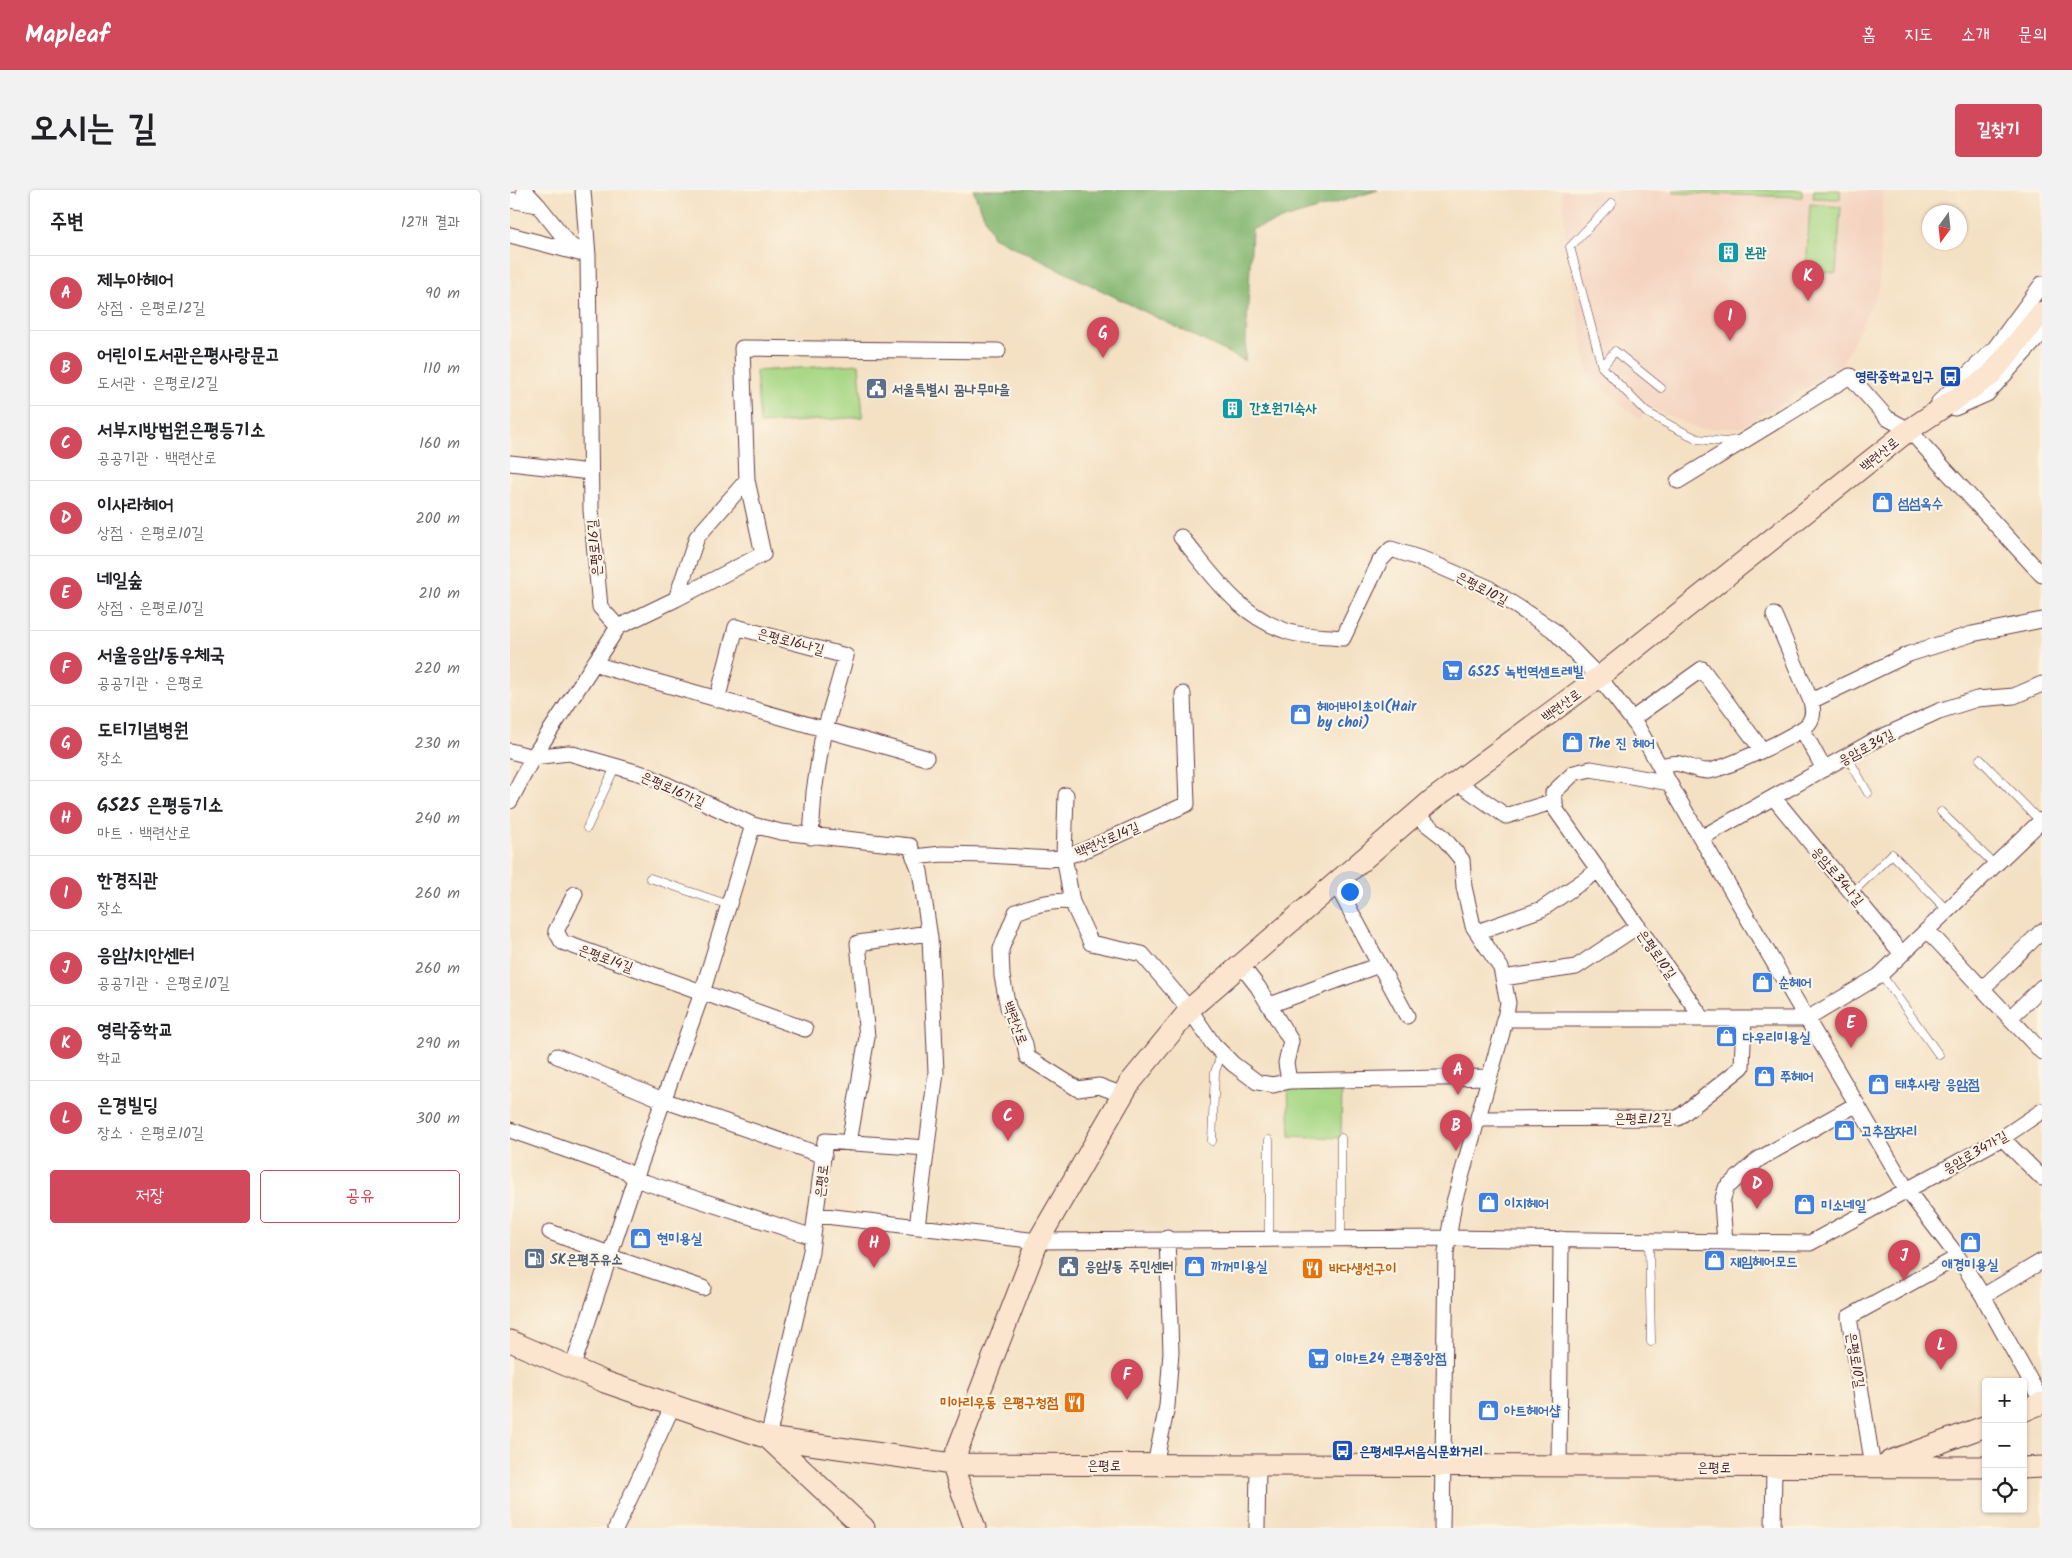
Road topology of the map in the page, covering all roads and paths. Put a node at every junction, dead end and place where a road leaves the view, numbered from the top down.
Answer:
1 (524, 190) edge
2 (583, 190) edge
3 (510, 200) edge
4 (1612, 203) dead end
5 (538, 205) junction
6 (510, 235) edge
7 (588, 256) junction
8 (2042, 284) edge
9 (2042, 312) edge
10 (2042, 333) edge
11 (998, 351) dead end
12 (1602, 367) junction
13 (1661, 388) dead end
14 (1909, 430) junction
15 (1753, 436) junction
16 (510, 463) edge
17 (590, 472) junction
18 (747, 480) junction
19 (1678, 481) dead end
20 (1181, 537) dead end
21 (2042, 575) edge
22 (676, 599) junction
23 (1774, 615) dead end
24 (2042, 620) edge
25 (618, 627) junction
26 (595, 662) junction
27 (1599, 677) junction
28 (2042, 684) edge
29 (1183, 694) dead end
30 (717, 700) junction
31 (1811, 701) junction
32 (1632, 718) junction
33 (1802, 729) junction
34 (825, 730) junction
35 (1762, 750) junction
36 (510, 751) edge
37 (1847, 756) junction
38 (533, 757) junction
39 (926, 758) dead end
40 (1980, 759) dead end
41 (615, 766) junction
42 (1660, 767) junction
43 (1824, 769) junction
44 (1457, 782) junction
45 (1670, 784) junction
46 (1868, 793) dead end
47 (1066, 795) dead end
48 (1774, 798) junction
49 (510, 801) edge
50 (1555, 801) junction
51 (1941, 812) dead end
52 (1415, 815) junction
53 (2041, 821) edge
54 (753, 825) junction
55 (587, 828) dead end
56 (811, 837) junction
57 (1701, 838) junction
58 (1064, 856) junction
59 (914, 857) junction
60 (1995, 865) junction
61 (1599, 870) junction
62 (650, 878) dead end
63 (1336, 884) junction
64 (1852, 893) junction
65 (575, 894) dead end
66 (1072, 902) junction
67 (729, 905) junction
68 (1947, 910) junction
69 (1638, 926) junction
70 (1927, 930) junction
71 (2042, 931) edge
72 (1477, 932) junction
73 (929, 933) junction
74 (1902, 954) junction
75 (1241, 965) junction
76 (1379, 965) junction
77 (1881, 974) junction
78 (1503, 978) junction
79 (2042, 987) edge
80 (1982, 989) junction
81 (702, 993) junction
82 (1270, 1005) junction
83 (1190, 1010) junction
84 (1407, 1016) dead end
85 (2010, 1018) junction
86 (1703, 1019) junction
87 (1744, 1019) junction
88 (1807, 1019) junction
89 (1504, 1020) junction
90 (805, 1028) dead end
91 (1222, 1052) junction
92 (2042, 1052) edge
93 (1939, 1055) dead end
94 (558, 1056) dead end
95 (1489, 1077) junction
96 (1289, 1081) junction
97 (1123, 1095) junction
98 (663, 1100) junction
99 (1857, 1104) junction
100 (2042, 1111) edge
101 (1478, 1119) junction
102 (510, 1130) edge
103 (1341, 1138) dead end
104 (2002, 1138) junction
105 (1268, 1140) dead end
106 (1212, 1141) dead end
107 (849, 1143) junction
108 (927, 1148) junction
109 (824, 1156) junction
110 (2042, 1178) edge
111 (635, 1179) junction
112 (1907, 1190) junction
113 (817, 1215) junction
114 (917, 1227) junction
115 (550, 1232) dead end
116 (813, 1237) junction
117 (1167, 1238) junction
118 (1269, 1238) junction
119 (1341, 1238) junction
120 (1448, 1238) junction
121 (1561, 1239) junction
122 (1038, 1241) junction
123 (1650, 1241) junction
124 (1725, 1242) junction
125 (609, 1254) junction
126 (1958, 1257) junction
127 (2042, 1260) edge
128 (703, 1288) dead end
129 (1983, 1296) junction
130 (510, 1341) edge
131 (1651, 1342) dead end
132 (572, 1369) junction
133 (2042, 1402) edge
134 (673, 1405) junction
135 (2027, 1409) edge
136 (1982, 1427) edge
137 (768, 1438) junction
138 (952, 1464) junction
139 (1155, 1465) junction
140 (1258, 1465) junction
141 (1442, 1466) junction
142 (1559, 1466) junction
143 (1774, 1467) junction
144 (1873, 1467) junction
145 (1982, 1468) edge
146 (2027, 1468) edge
147 (2042, 1468) edge
148 (616, 1528) edge
149 (864, 1528) edge
150 (974, 1528) edge
151 (1257, 1528) edge
152 (1442, 1528) edge
153 (1773, 1528) edge

1 - 5 street
2 - 7 street, 은평로16길
3 - 5 street
4 - 12 lane
5 - 7 street
6 - 7 street
7 - 17 street, 은평로16길
8 - 14 street, 백련산로
9 - 14 main road, 백련산로
10 - 14 street, 백련산로
11 - 18 street
12 - 13 lane
12 - 15 lane
14 - 15 street
14 - 21 street
14 - 27 main road, 백련산로
15 - 19 street
16 - 17 street
17 - 25 street, 은평로16길
18 - 22 street
18 - 22 street
20 - 27 street, 은평로10길
22 - 25 street
23 - 31 street
24 - 31 street
25 - 26 street
26 - 30 street
26 - 38 street
27 - 32 street, 은평로10길
27 - 44 main road, 백련산로
28 - 37 street, 응암로34길
29 - 58 street, 백련산로14길
30 - 34 street
30 - 34 street, 은평로16나길
31 - 33 street
32 - 35 street
32 - 42 street, 은평로10길
33 - 35 street
33 - 43 street
34 - 39 street
34 - 56 street, 은평로16나길
35 - 42 street
36 - 38 street
37 - 43 street, 응암로34길
37 - 46 lane
38 - 41 street, 은평로16가길
38 - 49 street
40 - 53 lane
41 - 54 street, 은평로16가길
41 - 55 lane
42 - 45 street, 은평로10길
43 - 48 street, 응암로34길
44 - 50 street
44 - 52 main road, 백련산로
45 - 50 street
45 - 57 street, 은평로10길
47 - 58 street
48 - 57 street, 응암로34길
48 - 64 street, 응암로34나길
50 - 61 street, 은평로10길
51 - 60 lane
52 - 63 main road, 백련산로
52 - 72 street
53 - 60 street
54 - 56 street, 은평로16가길
54 - 67 street
56 - 59 street
57 - 88 street, 은평로10길
58 - 59 street, 백련산로14길
58 - 66 street
59 - 73 street
60 - 68 street
61 - 69 street, 은평로10길
61 - 72 street
62 - 67 lane
63 - 75 main road, 백련산로
63 - 76 street
64 - 68 lane
64 - 74 street, 응암로34나길
65 - 81 street, 은평로14길
66 - 83 street
66 - 97 street, 백련산로
67 - 81 street
68 - 70 street
69 - 78 street
69 - 86 street, 은평로10길
70 - 74 street
70 - 80 street
71 - 80 street
72 - 78 street
73 - 107 street
73 - 108 street
74 - 77 street
75 - 82 street
75 - 83 main road, 백련산로
76 - 82 street
76 - 84 street
77 - 88 street
77 - 93 lane
78 - 89 street
79 - 85 street
80 - 85 street
81 - 90 street, 은평로14길
81 - 98 street
82 - 96 street
83 - 91 street
83 - 97 main road, 백련산로
85 - 92 street
86 - 87 street
86 - 89 street
87 - 88 street
87 - 101 street, 은평로12길
88 - 99 street, 은평로10길
89 - 95 street
91 - 96 street
91 - 106 lane
94 - 98 street
95 - 96 street
95 - 101 street
97 - 122 main road, 백련산로
98 - 109 street
98 - 111 street
99 - 112 street, 은평로10길
99 - 124 street
100 - 104 street, 응암로34가길
101 - 120 street
102 - 111 street
103 - 119 lane
104 - 110 street
104 - 112 street, 응암로34가길
105 - 118 lane
107 - 108 street, 은평로
107 - 109 street, 은평로
108 - 114 street
109 - 113 street, 은평로
111 - 116 street
111 - 125 street
112 - 124 street
112 - 126 street, 은평로10길
113 - 114 street
113 - 116 street, 은평로
114 - 122 street
115 - 125 street
116 - 137 street, 은평로
117 - 118 street
117 - 122 street
117 - 139 street
118 - 119 street
119 - 120 street
120 - 121 street
120 - 141 street
121 - 123 street
121 - 142 street
122 - 138 main road, 백련산로
123 - 124 street
123 - 131 lane
125 - 128 street
125 - 132 street
126 - 129 street, 은평로10길
126 - 144 street, 은평로10길
127 - 129 street
129 - 133 street, 은평로10길
130 - 132 main road, 은평로
132 - 134 main road, 은평로
133 - 135 main road
134 - 137 main road, 은평로
134 - 148 street
136 - 144 main road
137 - 138 main road, 은평로
137 - 149 main road
138 - 139 main road, 은평로
138 - 150 main road
139 - 140 main road, 은평로
140 - 141 main road, 은평로
140 - 151 street
141 - 142 main road, 은평로
141 - 152 street
142 - 143 main road, 은평로
143 - 144 main road, 은평로
143 - 153 street
144 - 145 main road, 은평로
146 - 147 main road

